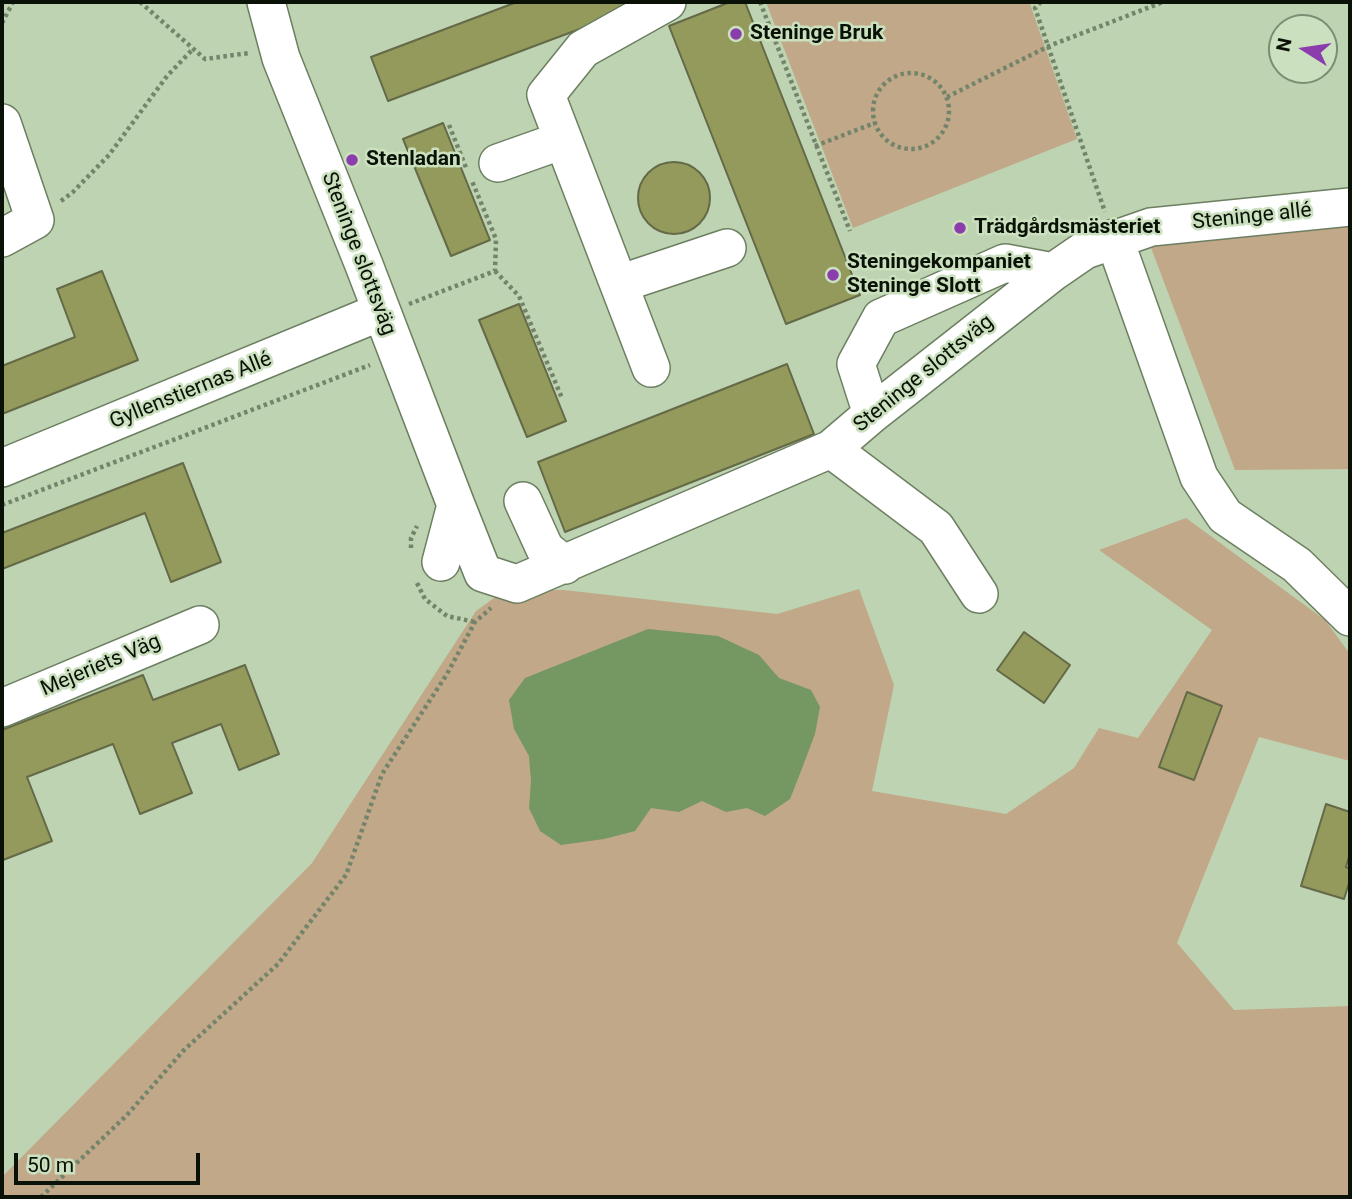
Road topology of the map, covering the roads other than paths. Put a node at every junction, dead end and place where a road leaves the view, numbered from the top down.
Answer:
1 (266, 2) edge
2 (667, 2) edge
3 (2, 124) edge
4 (563, 140) junction
5 (498, 163) dead end
6 (1350, 207) edge
7 (2, 238) edge
8 (1114, 239) junction
9 (727, 248) dead end
10 (1053, 272) junction
11 (619, 284) junction
12 (393, 309) junction
13 (651, 368) dead end
14 (872, 414) junction
15 (831, 450) junction
16 (2, 468) edge
17 (523, 501) dead end
18 (456, 505) junction
19 (441, 562) dead end
20 (565, 565) junction
21 (979, 594) dead end
22 (1350, 617) edge
23 (200, 625) dead end
24 (2, 708) edge

1 - 12 street, Steninge slottsväg
2 - 4 street
3 - 7 street
4 - 5 street
4 - 11 street
6 - 8 street, Steninge allé
8 - 10 street, Steninge slottsväg
8 - 22 street
9 - 11 street
10 - 14 street, Steninge slottsväg
10 - 14 street
11 - 13 street
12 - 16 street, Gyllenstiernas Allé
12 - 18 street, Steninge slottsväg
14 - 15 street, Steninge slottsväg
15 - 20 street, Steninge slottsväg
15 - 21 street
17 - 20 street
18 - 19 street
18 - 20 street, Steninge slottsväg
23 - 24 street, Mejeriets Väg

